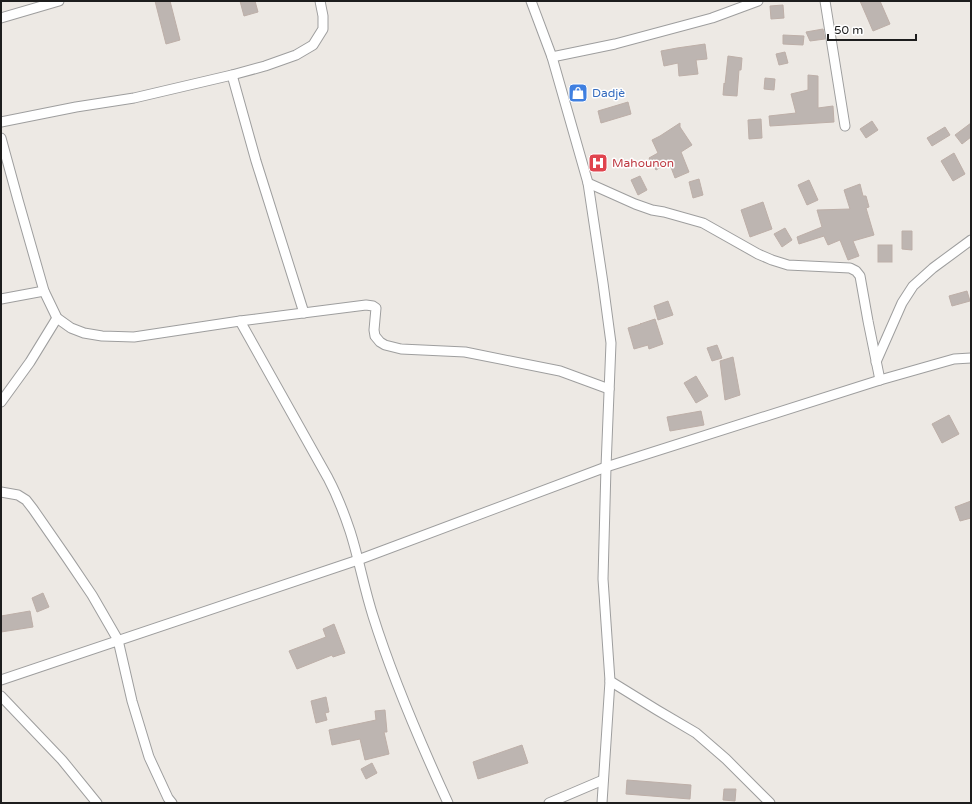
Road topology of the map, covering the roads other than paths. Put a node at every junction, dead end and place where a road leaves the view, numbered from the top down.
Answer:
1 (59, 1) edge
2 (320, 1) edge
3 (531, 1) edge
4 (758, 1) edge
5 (825, 1) edge
6 (1, 18) edge
7 (552, 57) junction
8 (232, 75) junction
9 (1, 122) edge
10 (845, 126) dead end
11 (1, 138) edge
12 (588, 183) junction
13 (971, 240) edge
14 (44, 291) junction
15 (1, 299) edge
16 (304, 313) junction
17 (57, 318) junction
18 (240, 321) junction
19 (971, 358) edge
20 (876, 362) junction
21 (880, 380) junction
22 (609, 389) junction
23 (1, 402) edge
24 (606, 467) junction
25 (1, 492) edge
26 (358, 560) junction
27 (118, 640) junction
28 (1, 680) edge
29 (610, 680) junction
30 (1, 696) edge
31 (603, 780) junction
32 (97, 803) edge
33 (172, 803) edge
34 (448, 803) edge
35 (549, 803) edge
36 (602, 803) edge
37 (770, 803) edge

1 - 6 street
2 - 8 street
3 - 7 street
4 - 7 street
5 - 10 street
7 - 12 street
8 - 9 street
8 - 16 street
11 - 14 street
12 - 20 street
12 - 22 street
13 - 20 street
14 - 15 street
14 - 17 street
16 - 18 street
16 - 22 street
17 - 18 street
17 - 23 street
18 - 26 street
19 - 21 street
20 - 21 street
21 - 24 street
22 - 24 street
24 - 26 street
24 - 29 street
25 - 27 street
26 - 27 street
26 - 34 street
27 - 28 street
27 - 33 street
29 - 31 street
29 - 37 street
30 - 32 street
31 - 35 street
31 - 36 street

